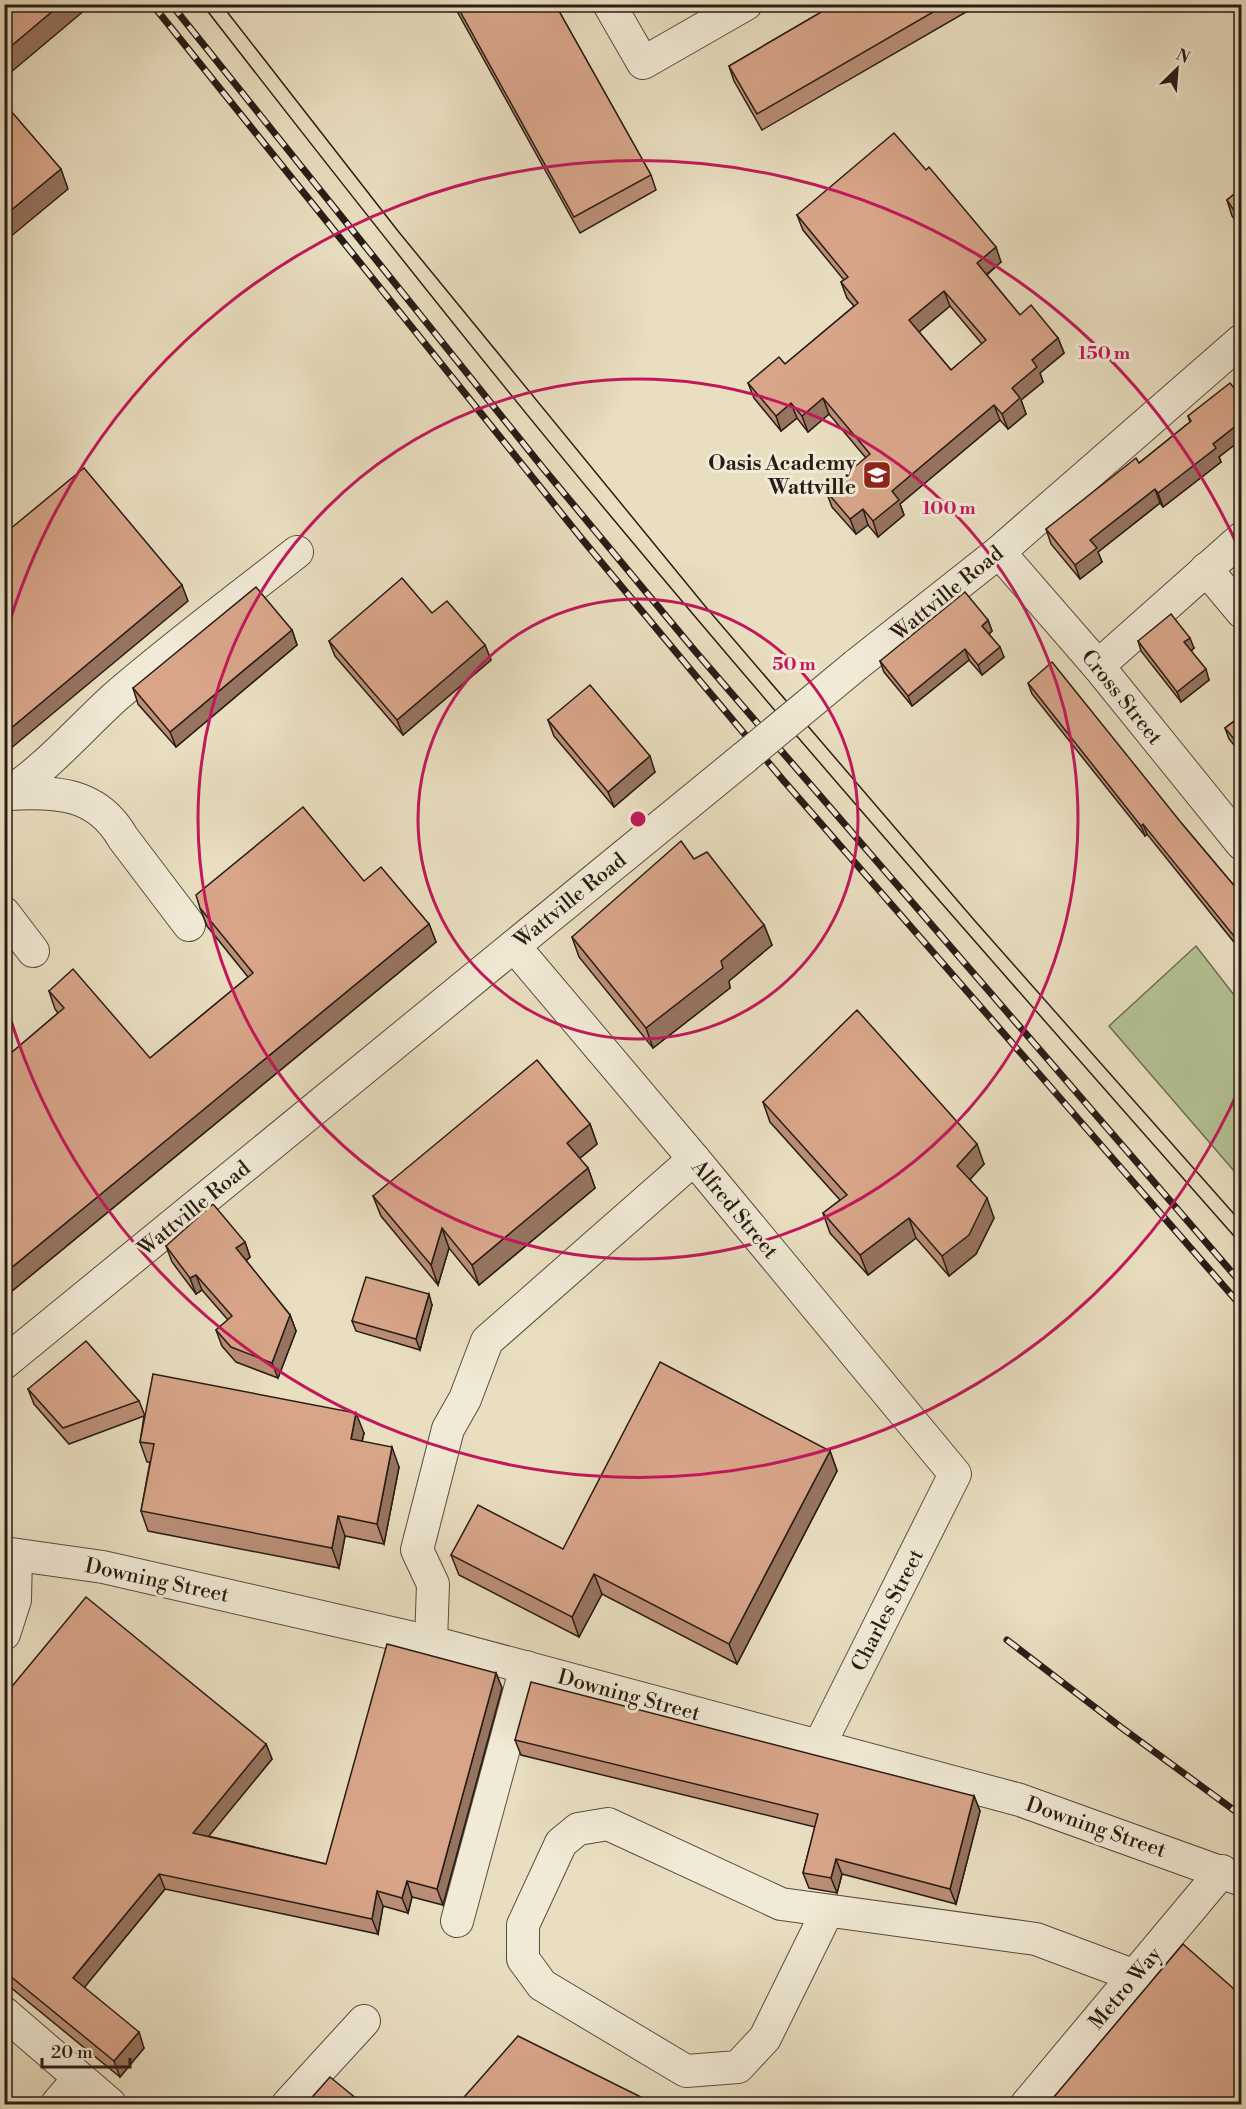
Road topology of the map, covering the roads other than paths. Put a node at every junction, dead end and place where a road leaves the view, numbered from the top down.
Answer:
1 (609, 4) edge
2 (746, 4) edge
3 (1242, 340) edge
4 (1242, 538) edge
5 (297, 552) dead end
6 (999, 552) junction
7 (1206, 569) junction
8 (1242, 612) edge
9 (1098, 666) junction
10 (6, 795) edge
11 (1242, 844) edge
12 (4, 913) edge
13 (189, 925) dead end
14 (514, 946) junction
15 (33, 951) dead end
16 (694, 1159) junction
17 (4, 1363) edge
18 (955, 1474) joint
19 (10, 1554) edge
20 (4, 1634) edge
21 (431, 1642) junction
22 (526, 1667) junction
23 (819, 1746) junction
24 (1232, 1875) edge
25 (827, 1912) junction
26 (457, 1921) dead end
27 (1135, 1976) junction
28 (4, 2013) edge
29 (364, 2021) dead end
30 (79, 2078) junction
31 (57, 2104) edge
32 (110, 2104) edge
33 (288, 2104) edge
34 (1028, 2104) edge

1 - 2 street
3 - 6 street, Wattville Road
4 - 7 street
5 - 10 street
6 - 9 street, Cross Street
6 - 14 street, Wattville Road, bridge
7 - 8 street
7 - 9 street
9 - 11 street, Cross Street
10 - 13 street
12 - 15 street
14 - 16 street, Alfred Street
14 - 17 street, Wattville Road
16 - 18 street, Alfred Street
16 - 21 street
18 - 23 street, Charles Street
19 - 20 street
19 - 21 street, Downing Street
21 - 22 street, Downing Street
22 - 23 street, Downing Street
22 - 26 street
23 - 24 street, Downing Street
24 - 27 street, Metro Way
25 - 25 street
25 - 27 street
27 - 34 street, Metro Way
28 - 30 street
29 - 33 street
30 - 31 street
30 - 32 street

